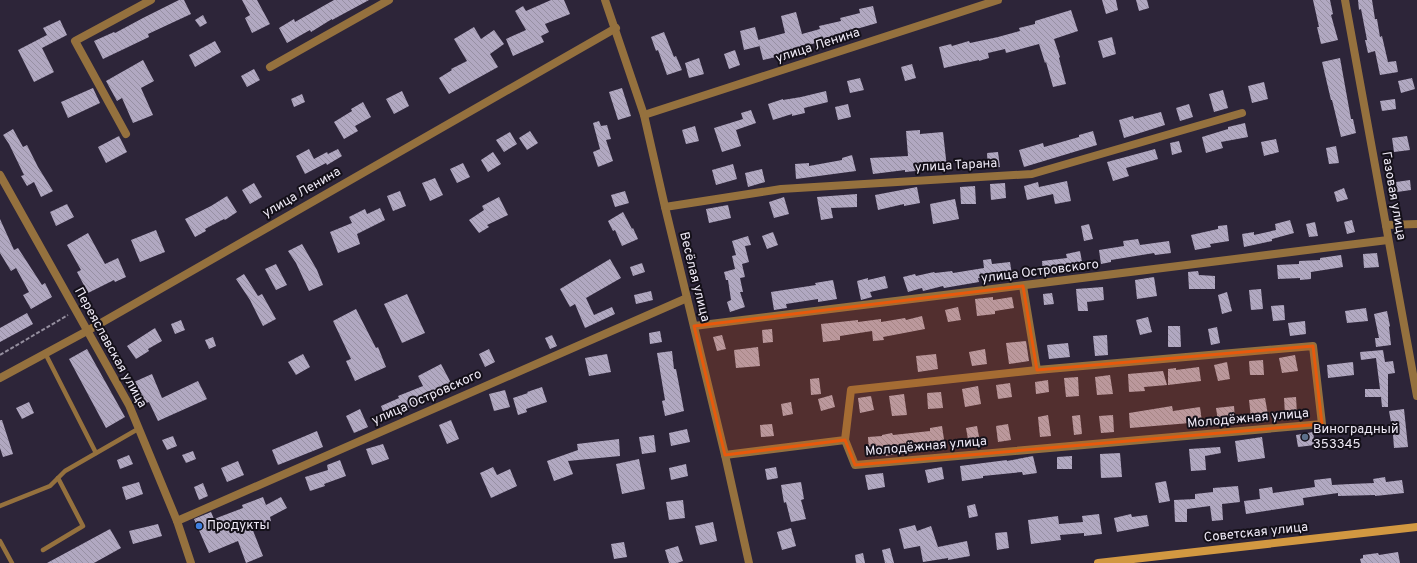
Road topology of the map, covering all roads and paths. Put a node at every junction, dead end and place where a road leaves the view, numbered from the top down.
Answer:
1 (151, 0) edge
2 (389, 0) edge
3 (605, 0) edge
4 (998, 0) edge
5 (1345, 0) edge
6 (616, 28) junction
7 (270, 67) dead end
8 (1242, 113) dead end
9 (644, 115) junction
10 (126, 134) dead end
11 (0, 174) edge
12 (665, 207) junction
13 (1417, 224) edge
14 (1386, 225) junction
15 (1388, 240) junction
16 (1023, 286) junction
17 (687, 298) junction
18 (76, 311) junction
19 (694, 326) junction
20 (87, 331) junction
21 (45, 353) junction
22 (0, 355) edge
23 (1037, 370) junction
24 (0, 378) edge
25 (1417, 396) edge
26 (138, 429) junction
27 (845, 440) junction
28 (96, 453) junction
29 (725, 455) junction
30 (58, 478) junction
31 (0, 506) edge
32 (177, 521) junction
33 (1417, 527) edge
34 (0, 541) edge
35 (43, 550) dead end
36 (12, 563) edge
37 (191, 563) edge
38 (749, 563) edge
39 (1098, 563) edge

1 - 10 street
2 - 7 street
3 - 6 street, Весёлая улица
4 - 9 street, улица Ленина
5 - 14 street, Газовая улица
6 - 9 street, Весёлая улица
6 - 20 street, улица Ленина
8 - 12 street, улица Тарана
9 - 12 street, Весёлая улица
11 - 18 street, Переяславская улица
12 - 17 street, Весёлая улица
13 - 14 street
14 - 15 street, Газовая улица
15 - 16 street, улица Островского
15 - 25 street, Газовая улица
16 - 19 street, улица Островского
16 - 23 street
17 - 19 street, Весёлая улица
17 - 32 street, улица Островского
18 - 20 street, Переяславская улица
18 - 22 path
19 - 29 street, Весёлая улица
20 - 21 street, улица Ленина
20 - 26 street, Переяславская улица
21 - 24 street, улица Ленина
21 - 28 lane
23 - 27 street, Молодёжная улица
23 - 27 street, Молодёжная улица
26 - 28 lane
26 - 32 street, Переяславская улица
27 - 29 street
28 - 30 lane
29 - 38 street, Весёлая улица
30 - 31 lane
30 - 35 lane
32 - 37 street, Переяславская улица
33 - 39 main road, Советская улица
34 - 36 lane

